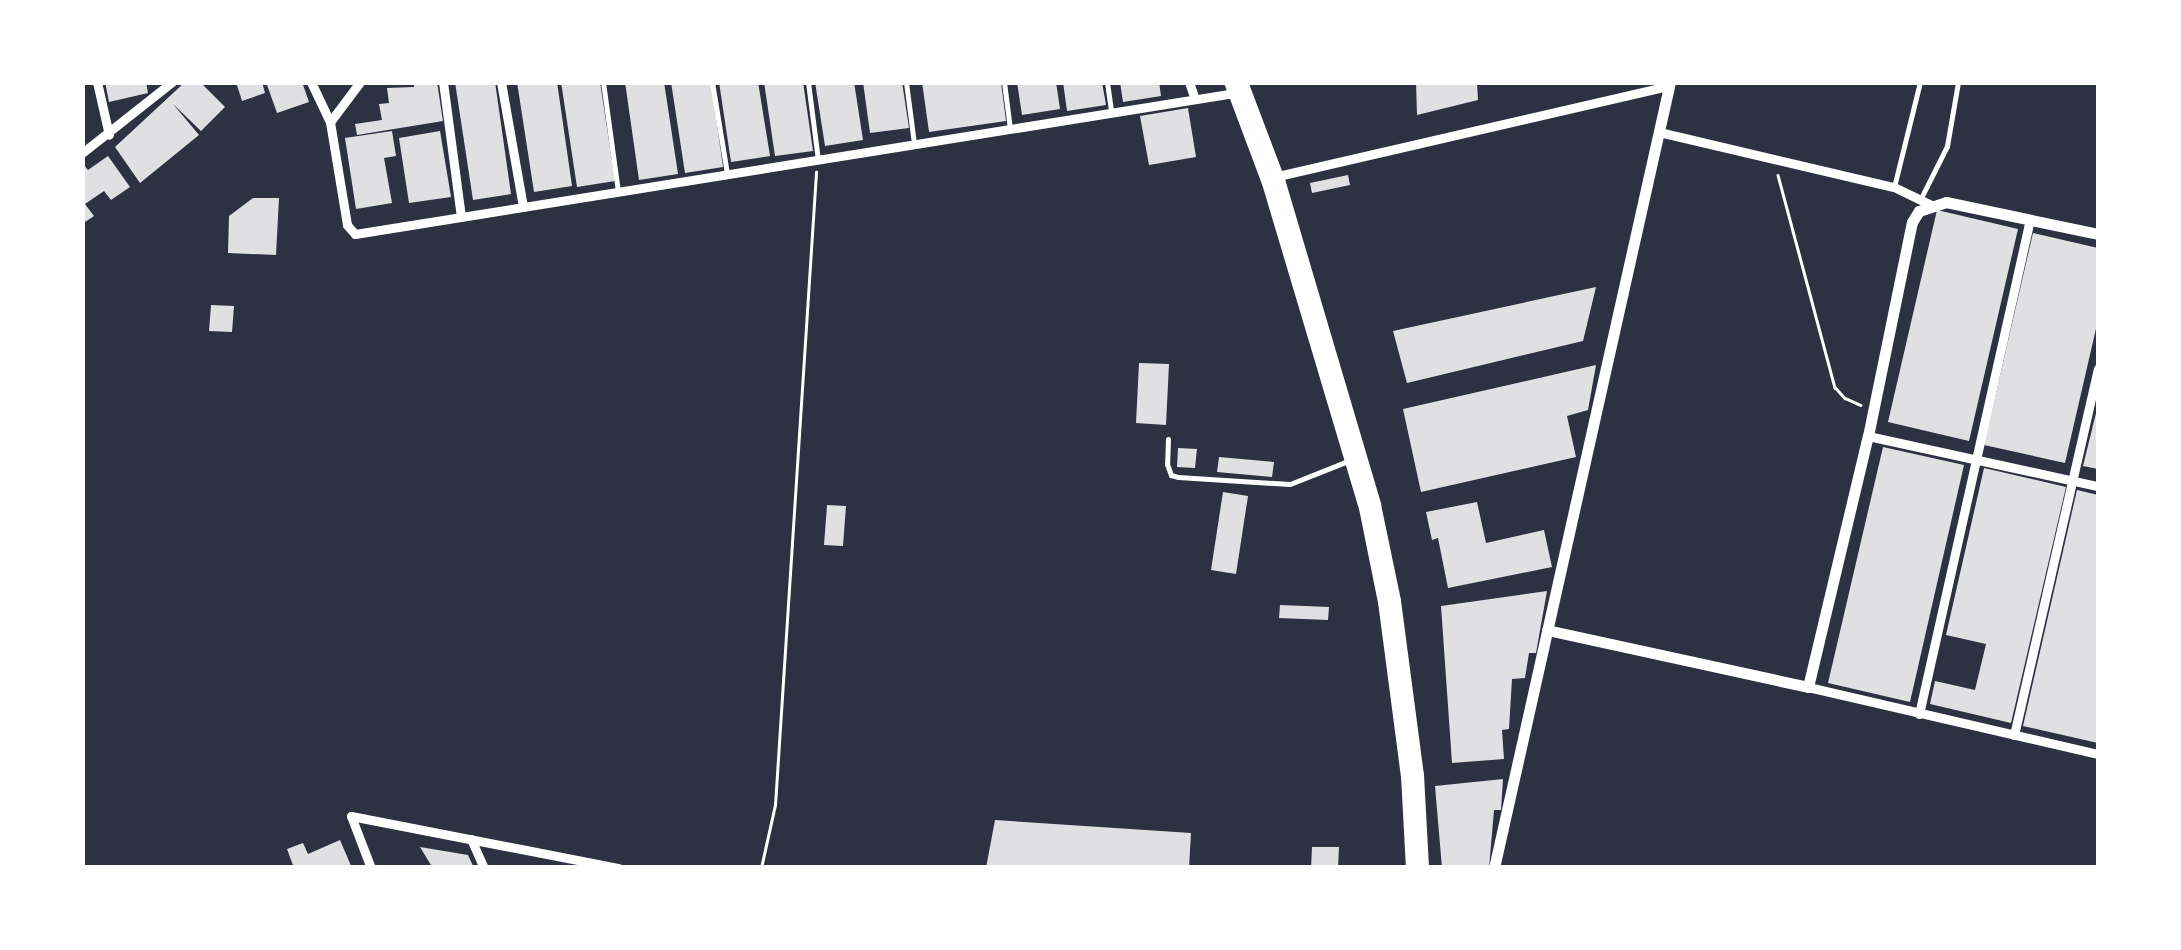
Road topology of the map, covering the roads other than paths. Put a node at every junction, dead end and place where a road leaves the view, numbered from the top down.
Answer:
1 (97, 82) edge
2 (172, 82) edge
3 (311, 82) edge
4 (360, 82) edge
5 (444, 82) edge
6 (502, 82) edge
7 (603, 82) edge
8 (712, 82) edge
9 (808, 82) edge
10 (906, 82) edge
11 (1004, 82) edge
12 (1107, 82) edge
13 (1189, 82) edge
14 (1920, 82) edge
15 (1958, 82) edge
16 (1670, 84) edge
17 (1235, 86) edge
18 (1195, 99) junction
19 (1112, 114) junction
20 (330, 122) junction
21 (1010, 129) junction
22 (1659, 132) junction
23 (109, 135) junction
24 (914, 144) junction
25 (82, 153) edge
26 (818, 160) junction
27 (727, 174) junction
28 (1278, 176) junction
29 (1894, 187) junction
30 (618, 192) junction
31 (1925, 202) junction
32 (523, 207) junction
33 (461, 217) junction
34 (2030, 220) junction
35 (2098, 234) edge
36 (2098, 368) edge
37 (1868, 436) junction
38 (1168, 439) dead end
39 (1973, 458) junction
40 (1351, 460) junction
41 (2074, 480) junction
42 (2098, 486) edge
43 (1546, 630) junction
44 (1808, 687) junction
45 (1919, 714) junction
46 (2014, 735) junction
47 (2098, 754) edge
48 (471, 839) junction
49 (371, 868) edge
50 (484, 868) edge
51 (619, 868) edge
52 (1412, 868) edge
53 (1424, 868) edge
54 (1494, 868) edge

1 - 23 street
2 - 23 street
3 - 20 street
4 - 20 street
5 - 33 street
6 - 32 street
7 - 30 lane
8 - 27 lane
9 - 26 lane
10 - 24 lane
11 - 21 lane
12 - 19 lane
13 - 18 street
14 - 29 lane
15 - 31 lane
16 - 22 street
16 - 28 street
17 - 18 street
17 - 28 main road
17 - 40 main road
18 - 19 street
19 - 21 street
20 - 33 street
21 - 24 street
22 - 29 street
22 - 43 street
23 - 25 street
24 - 26 street
26 - 27 street
27 - 30 street
28 - 53 main road
29 - 31 street
30 - 32 street
31 - 34 street
31 - 37 street
32 - 33 street
34 - 35 street
34 - 39 street
36 - 41 street
37 - 39 street
37 - 44 street
38 - 40 lane
39 - 41 street
39 - 45 street
40 - 52 main road
41 - 42 street
41 - 46 street
43 - 44 street
43 - 54 street
44 - 45 street
45 - 46 street
46 - 47 street
48 - 49 street
48 - 50 street
48 - 51 street

